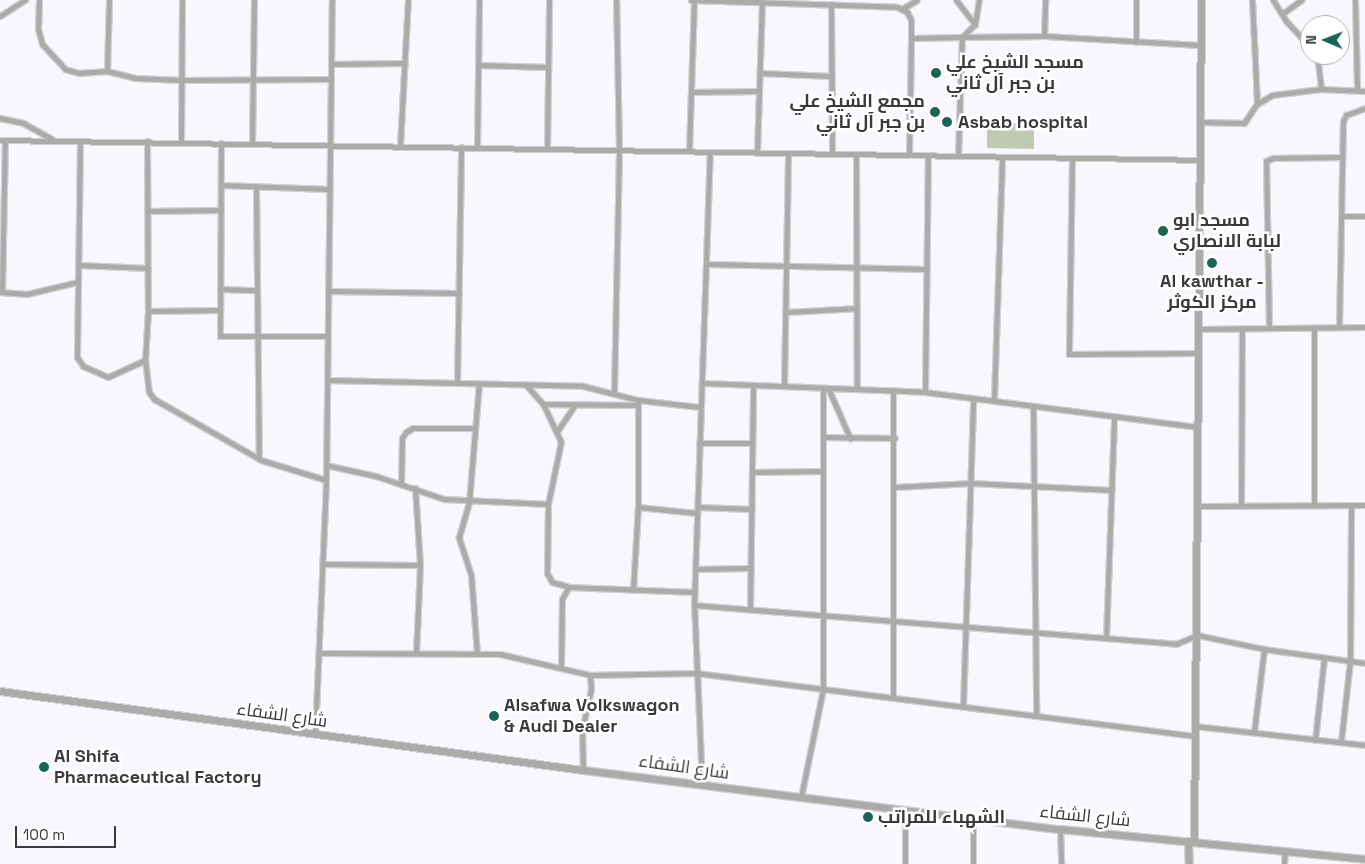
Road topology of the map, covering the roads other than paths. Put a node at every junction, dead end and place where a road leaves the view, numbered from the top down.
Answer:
1 (25, 0) edge
2 (39, 0) edge
3 (109, 0) edge
4 (182, 0) edge
5 (254, 0) edge
6 (332, 0) edge
7 (408, 0) edge
8 (479, 0) edge
9 (549, 0) edge
10 (616, 0) edge
11 (692, 0) edge
12 (917, 0) edge
13 (956, 0) edge
14 (979, 0) edge
15 (1045, 0) edge
16 (1136, 0) edge
17 (1201, 0) edge
18 (1252, 0) edge
19 (1273, 0) edge
20 (1301, 0) edge
21 (1355, 0) edge
22 (737, 1) edge
23 (762, 2) junction
24 (806, 2) edge
25 (874, 2) edge
26 (831, 4) junction
27 (902, 8) junction
28 (1282, 14) junction
29 (0, 16) edge
30 (975, 24) junction
31 (1300, 35) edge
32 (1044, 36) junction
33 (962, 37) junction
34 (911, 38) junction
35 (1136, 42) junction
36 (1201, 45) junction
37 (404, 63) junction
38 (331, 64) junction
39 (478, 65) junction
40 (1318, 65) edge
41 (548, 67) junction
42 (107, 71) junction
43 (760, 73) junction
44 (832, 76) junction
45 (331, 79) junction
46 (182, 80) junction
47 (252, 80) junction
48 (1321, 89) junction
49 (1357, 90) junction
50 (759, 91) junction
51 (1365, 91) edge
52 (691, 92) junction
53 (1257, 104) junction
54 (1365, 108) edge
55 (0, 118) edge
56 (1200, 122) junction
57 (3, 140) edge
58 (57, 140) junction
59 (80, 141) junction
60 (147, 141) junction
61 (180, 142) junction
62 (221, 143) junction
63 (252, 144) junction
64 (330, 145) junction
65 (400, 146) junction
66 (461, 147) junction
67 (476, 148) junction
68 (547, 149) junction
69 (619, 150) junction
70 (689, 151) junction
71 (710, 152) junction
72 (757, 152) junction
73 (788, 153) junction
74 (832, 154) junction
75 (856, 154) junction
76 (909, 155) junction
77 (928, 155) junction
78 (958, 156) junction
79 (1002, 156) junction
80 (1342, 157) junction
81 (1072, 158) junction
82 (1200, 160) junction
83 (221, 185) junction
84 (256, 186) junction
85 (329, 189) junction
86 (221, 210) junction
87 (149, 212) junction
88 (1343, 216) junction
89 (1365, 216) edge
90 (707, 264) junction
91 (78, 265) junction
92 (786, 266) junction
93 (856, 267) junction
94 (148, 268) junction
95 (927, 269) junction
96 (77, 282) junction
97 (221, 289) junction
98 (257, 290) junction
99 (328, 290) junction
100 (1, 292) edge
101 (459, 293) junction
102 (856, 308) junction
103 (220, 310) junction
104 (148, 311) junction
105 (785, 312) junction
106 (1339, 327) junction
107 (1365, 327) edge
108 (1242, 328) junction
109 (1269, 328) junction
110 (1314, 328) junction
111 (1199, 329) junction
112 (258, 335) junction
113 (328, 336) junction
114 (1198, 353) junction
115 (145, 360) junction
116 (328, 380) junction
117 (457, 383) junction
118 (704, 383) junction
119 (479, 384) junction
120 (753, 385) junction
121 (527, 386) junction
122 (784, 386) junction
123 (826, 388) junction
124 (856, 389) junction
125 (893, 390) junction
126 (614, 391) junction
127 (925, 392) junction
128 (973, 398) junction
129 (994, 400) junction
130 (638, 403) junction
131 (543, 404) junction
132 (574, 406) junction
133 (1033, 406) junction
134 (700, 407) junction
135 (1114, 416) junction
136 (1198, 427) junction
137 (475, 428) junction
138 (558, 430) junction
139 (823, 437) junction
140 (850, 438) junction
141 (896, 438) junction
142 (700, 443) junction
143 (752, 443) junction
144 (259, 458) junction
145 (326, 465) junction
146 (823, 471) junction
147 (752, 472) junction
148 (326, 480) junction
149 (971, 482) junction
150 (401, 483) junction
151 (1034, 486) junction
152 (895, 487) junction
153 (415, 488) junction
154 (1112, 490) junction
155 (469, 502) junction
156 (548, 504) junction
157 (1241, 505) junction
158 (1314, 505) junction
159 (1365, 505) edge
160 (1197, 506) junction
161 (1351, 506) junction
162 (638, 507) junction
163 (752, 509) junction
164 (697, 510) junction
165 (323, 564) junction
166 (420, 565) junction
167 (751, 568) junction
168 (695, 569) junction
169 (569, 587) junction
170 (633, 590) junction
171 (695, 592) junction
172 (694, 605) junction
173 (750, 609) junction
174 (823, 615) junction
175 (894, 620) junction
176 (966, 626) junction
177 (1036, 632) junction
178 (1197, 635) junction
179 (1106, 638) junction
180 (1264, 649) junction
181 (319, 653) junction
182 (416, 653) junction
183 (477, 654) junction
184 (1324, 658) junction
185 (1350, 661) junction
186 (1365, 663) edge
187 (561, 667) junction
188 (696, 672) junction
189 (590, 675) junction
190 (823, 689) junction
191 (0, 691) edge
192 (892, 697) junction
193 (963, 706) junction
194 (1036, 716) junction
195 (1195, 726) junction
196 (1254, 732) junction
197 (315, 734) junction
198 (1195, 736) junction
199 (1315, 740) junction
200 (1341, 742) junction
201 (1365, 744) edge
202 (584, 770) junction
203 (702, 785) junction
204 (802, 797) junction
205 (905, 810) junction
206 (974, 818) junction
207 (1060, 830) junction
208 (1191, 841) junction
209 (1284, 851) junction
210 (1365, 859) edge
211 (1349, 861) edge
212 (905, 864) edge
213 (973, 864) edge
214 (1061, 864) edge
215 (1189, 864) edge
216 (1284, 864) edge

1 - 29 street
2 - 42 street
3 - 42 street
4 - 46 street
5 - 47 street
6 - 38 street
7 - 37 street
8 - 39 street
9 - 41 street
10 - 69 street
11 - 22 street
11 - 52 street
12 - 27 street
13 - 30 street
14 - 30 street
15 - 32 street
16 - 35 street
17 - 36 street
18 - 53 street
19 - 28 street
20 - 28 street
21 - 49 street
22 - 23 street
23 - 24 street
23 - 43 street
24 - 26 street
25 - 26 street
25 - 27 street
26 - 44 street
27 - 34 street
28 - 31 street
30 - 33 street
32 - 33 street
32 - 35 street
33 - 34 street
33 - 78 street
34 - 76 street
35 - 36 street
36 - 56 street
37 - 38 street
37 - 65 street
38 - 45 street
39 - 41 street
39 - 67 street
40 - 48 street
41 - 68 street
42 - 46 street
43 - 44 street
43 - 50 street
44 - 74 street
45 - 47 street
45 - 64 street
46 - 47 street
46 - 61 street
47 - 63 street
48 - 49 street
48 - 53 street
49 - 51 street
50 - 52 street
50 - 72 street
52 - 70 street
53 - 56 street
54 - 80 street
55 - 58 street
56 - 82 street
57 - 58 street
57 - 100 street
58 - 59 street
59 - 60 street
59 - 91 street
60 - 61 street
60 - 87 street
61 - 62 street
62 - 63 street
62 - 83 street
63 - 64 street
64 - 65 street
64 - 85 street
65 - 66 street
66 - 67 street
66 - 101 street
67 - 68 street
68 - 69 street
69 - 70 street
69 - 126 street
70 - 71 street
71 - 72 street
71 - 90 street
72 - 73 street
73 - 74 street
73 - 92 street
74 - 75 street
75 - 76 street
75 - 93 street
76 - 77 street
77 - 78 street
77 - 95 street
78 - 79 street
79 - 81 street
79 - 129 street
80 - 88 street
80 - 109 street
81 - 82 street
81 - 114 street
82 - 111 street
83 - 84 street
83 - 86 street
84 - 85 street
84 - 98 street
85 - 99 street
86 - 87 street
86 - 97 street
87 - 94 street
88 - 89 street
88 - 106 street
90 - 92 street
90 - 118 street
91 - 94 street
91 - 96 street
92 - 93 street
92 - 105 street
93 - 95 street
93 - 102 street
94 - 104 street
95 - 127 street
96 - 100 street
96 - 115 street
97 - 98 street
97 - 103 street
98 - 112 street
99 - 101 street
99 - 113 street
101 - 117 street
102 - 105 street
102 - 124 street
103 - 104 street
103 - 112 street
104 - 115 street
105 - 122 street
106 - 107 street
106 - 110 street
108 - 109 street
108 - 111 street
108 - 157 street
109 - 110 street
110 - 158 street
111 - 114 street
112 - 113 street
112 - 144 street
113 - 116 street
114 - 136 street
115 - 144 street
116 - 117 street
116 - 145 street
117 - 119 street
118 - 120 street
118 - 134 street
119 - 121 street
119 - 137 street
120 - 122 street
120 - 143 street
121 - 126 street
121 - 131 street
122 - 123 street
123 - 124 street
123 - 139 street
123 - 140 street
124 - 125 street
125 - 127 street
125 - 141 street
126 - 130 street
127 - 128 street
128 - 129 street
128 - 149 street
129 - 133 street
130 - 132 street
130 - 134 street
130 - 162 street
131 - 132 street
131 - 138 street
132 - 138 street
133 - 135 street
133 - 151 street
134 - 142 street
135 - 136 street
135 - 154 street
136 - 160 street
137 - 150 street
137 - 155 street
138 - 156 street
139 - 140 street
139 - 146 street
140 - 141 street
141 - 152 street
142 - 143 street
142 - 164 street
143 - 147 street
144 - 148 street
145 - 148 street
145 - 150 street
146 - 147 street
146 - 174 street
147 - 163 street
148 - 165 street
149 - 151 street
149 - 152 street
149 - 176 street
150 - 153 street
151 - 154 street
151 - 177 street
152 - 175 street
153 - 155 street
153 - 166 street
154 - 179 street
155 - 156 street
155 - 183 street
156 - 169 street
157 - 158 street
157 - 160 street
158 - 161 street
159 - 161 street
160 - 178 street
161 - 185 street
162 - 164 street
162 - 170 street
163 - 164 street
163 - 167 street
164 - 168 street
165 - 166 street
165 - 181 street
166 - 182 street
167 - 168 street
167 - 173 street
168 - 171 street
169 - 170 street
169 - 187 street
170 - 171 street
171 - 172 street
172 - 173 street
172 - 188 street
173 - 174 street
174 - 175 street
174 - 190 street
175 - 176 street
175 - 192 street
176 - 177 street
176 - 193 street
177 - 179 street
177 - 194 street
178 - 179 street
178 - 180 street
178 - 195 street
180 - 184 street
180 - 196 street
181 - 182 street
181 - 197 street
182 - 183 street
183 - 187 street
184 - 185 street
184 - 199 street
185 - 186 street
185 - 200 street
187 - 189 street
188 - 189 street
188 - 190 street
188 - 203 street
189 - 202 street
190 - 192 street
190 - 204 street
191 - 197 street, شارع الشفاء
192 - 193 street
193 - 194 street
194 - 198 street
195 - 196 street
195 - 198 street
196 - 199 street
197 - 202 street, شارع الشفاء
198 - 208 street
199 - 200 street
200 - 201 street
202 - 203 street, شارع الشفاء
203 - 204 street, شارع الشفاء
204 - 205 street, شارع الشفاء
205 - 206 street, شارع الشفاء
205 - 212 street
206 - 207 street, شارع الشفاء
206 - 213 street
207 - 208 street, شارع الشفاء
207 - 214 street
208 - 209 street, شارع الشفاء
208 - 215 street
209 - 211 street, شارع الشفاء
209 - 216 street
210 - 211 street, شارع الشفاء

